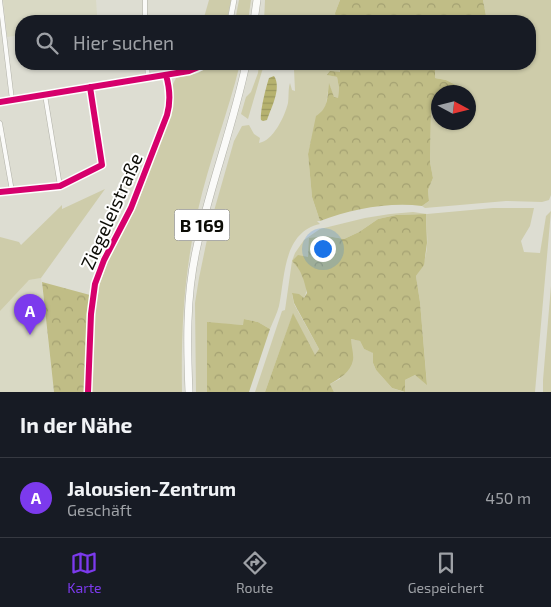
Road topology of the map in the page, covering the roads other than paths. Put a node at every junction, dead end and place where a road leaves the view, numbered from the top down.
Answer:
1 (0, 0) edge
2 (145, 0) edge
3 (234, 0) edge
4 (257, 0) edge
5 (145, 15) edge
6 (231, 15) edge
7 (255, 15) edge
8 (0, 49) edge
9 (6, 49) junction
10 (147, 70) edge
11 (191, 70) edge
12 (244, 70) edge
13 (166, 75) junction
14 (148, 78) junction
15 (90, 87) junction
16 (45, 95) junction
17 (12, 100) junction
18 (0, 102) edge
19 (0, 123) edge
20 (60, 186) junction
21 (12, 191) junction
22 (0, 192) edge
23 (88, 392) edge
24 (188, 392) edge

1 - 9 street
2 - 5 street
3 - 6 street
4 - 7 highway
8 - 9 street
9 - 17 street
10 - 14 street
11 - 13 street
12 - 24 highway, B 169
13 - 14 street
13 - 23 street, Ziegeleistraße
14 - 15 street
15 - 16 street
15 - 20 street
16 - 17 street
16 - 20 street
17 - 18 street
19 - 21 street
20 - 21 street
21 - 22 street

